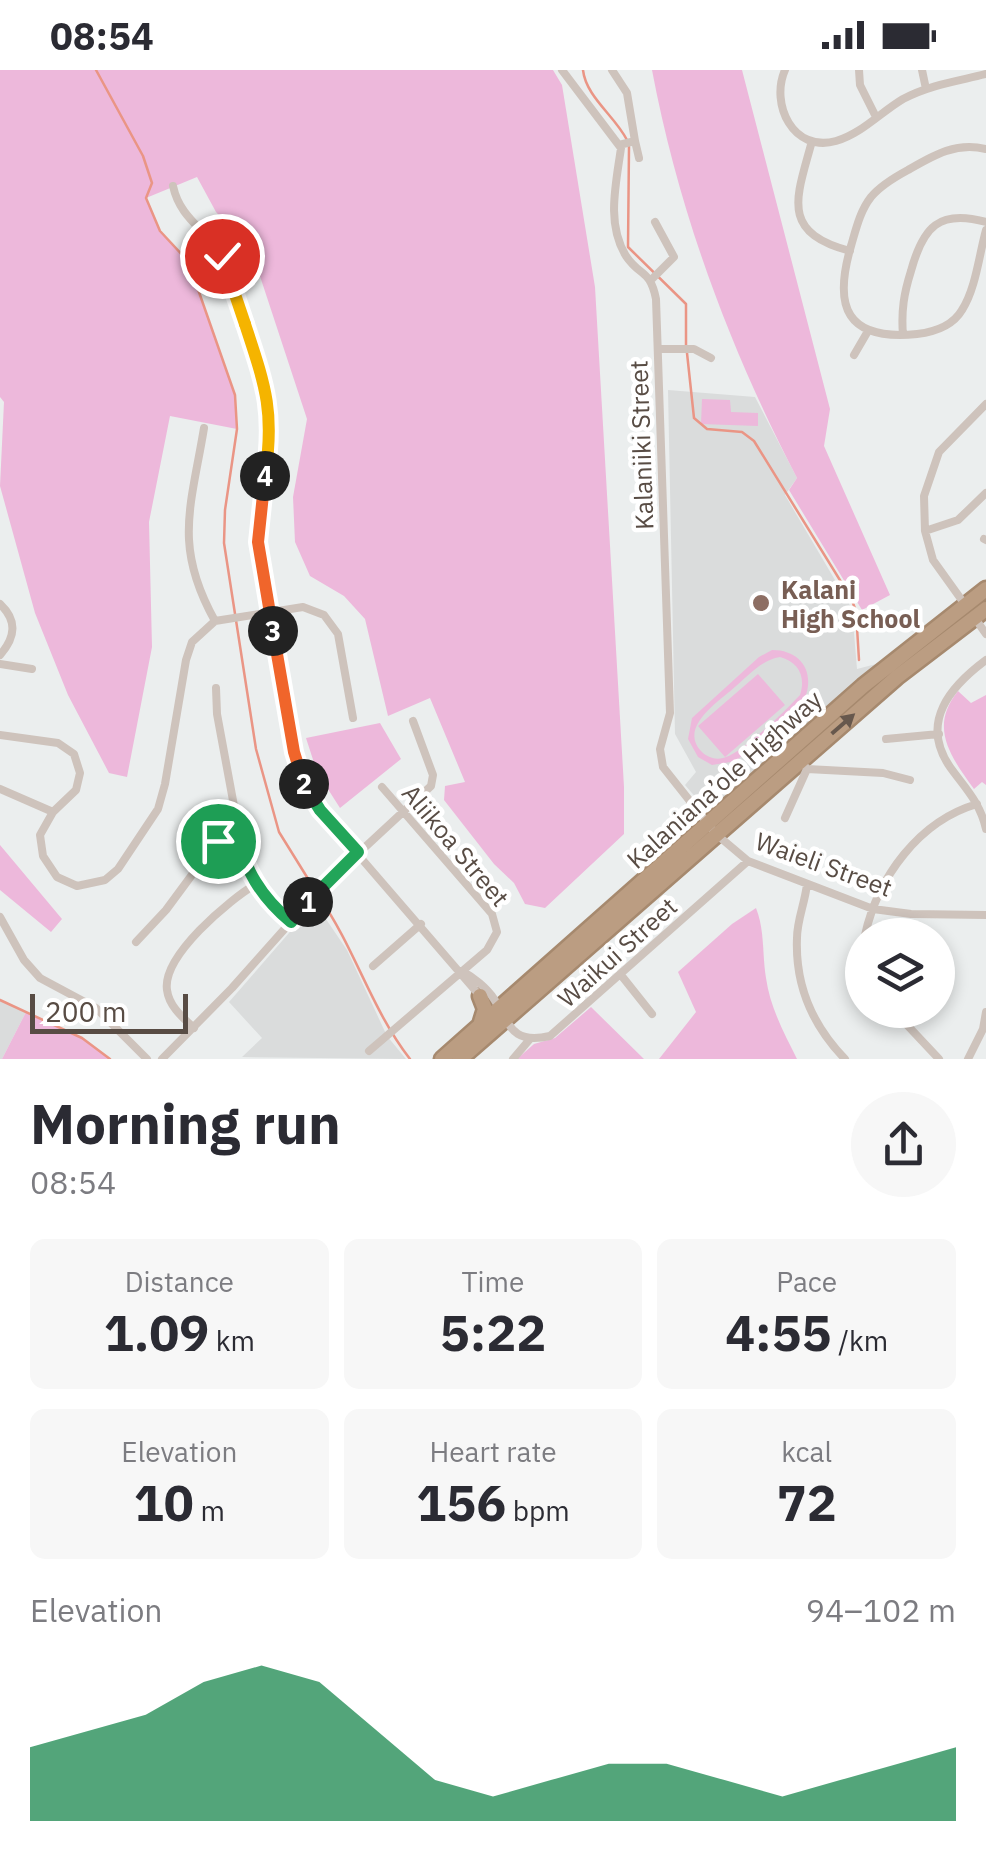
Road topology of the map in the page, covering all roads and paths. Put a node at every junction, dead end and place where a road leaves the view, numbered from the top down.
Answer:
1 (562, 70) edge
2 (612, 70) edge
3 (784, 70) edge
4 (859, 70) edge
5 (922, 70) edge
6 (986, 74) edge
7 (926, 89) junction
8 (876, 117) junction
9 (812, 141) junction
10 (627, 143) junction
11 (986, 149) edge
12 (639, 158) dead end
13 (173, 186) dead end
14 (654, 222) dead end
15 (986, 222) edge
16 (986, 230) edge
17 (850, 251) junction
18 (652, 279) junction
19 (868, 331) junction
20 (903, 335) junction
21 (658, 349) junction
22 (854, 355) dead end
23 (711, 358) dead end
24 (986, 404) edge
25 (204, 428) dead end
26 (986, 493) edge
27 (924, 532) junction
28 (986, 589) edge
29 (0, 604) edge
30 (965, 604) junction
31 (270, 613) junction
32 (980, 613) edge
33 (215, 621) junction
34 (986, 634) edge
35 (0, 656) edge
36 (986, 660) edge
37 (0, 664) edge
38 (32, 669) dead end
39 (216, 688) dead end
40 (353, 718) dead end
41 (413, 721) dead end
42 (938, 734) junction
43 (0, 735) edge
44 (886, 739) dead end
45 (804, 765) junction
46 (910, 780) dead end
47 (382, 788) dead end
48 (0, 790) edge
49 (977, 804) junction
50 (53, 812) junction
51 (403, 812) junction
52 (785, 818) dead end
53 (986, 828) edge
54 (712, 829) junction
55 (236, 831) junction
56 (358, 852) junction
57 (748, 861) junction
58 (256, 884) junction
59 (807, 884) junction
60 (873, 908) junction
61 (986, 915) edge
62 (0, 918) edge
63 (870, 918) edge
64 (291, 922) junction
65 (421, 924) junction
66 (136, 942) dead end
67 (373, 966) dead end
68 (462, 972) junction
69 (621, 975) junction
70 (540, 990) junction
71 (481, 992) junction
72 (514, 996) junction
73 (986, 1012) edge
74 (652, 1014) dead end
75 (501, 1016) junction
76 (194, 1028) junction
77 (912, 1028) edge
78 (474, 1031) junction
79 (530, 1038) junction
80 (368, 1051) dead end
81 (454, 1057) edge
82 (147, 1059) edge
83 (162, 1059) edge
84 (514, 1059) edge
85 (845, 1059) edge
86 (939, 1059) edge
87 (968, 1059) edge

1 - 10 street
2 - 10 street
3 - 9 street
4 - 8 street
5 - 7 street
6 - 7 street
7 - 8 street
8 - 9 street
9 - 17 street
10 - 12 street
10 - 18 street
11 - 17 street
13 - 31 street
14 - 18 street
15 - 20 street
16 - 20 street
17 - 19 street
18 - 21 street, Kalaniiki Street
19 - 20 street
19 - 22 street
21 - 23 street
21 - 54 street, Kalaniiki Street
24 - 27 street
25 - 33 street
26 - 27 street
27 - 30 street
28 - 30 highway, Kalaniana’ole Highway
29 - 35 street
30 - 32 street
30 - 54 highway, Kalaniana’ole Highway
31 - 33 street
31 - 40 street
31 - 56 street
32 - 34 street
45 -> 32 highway, Kalaniana’ole Highway
33 - 50 street
36 - 42 street
37 - 38 street
39 - 55 street
41 - 51 street
42 - 44 street
42 - 49 street
43 - 50 street
45 - 46 street
45 - 52 street
45 - 54 highway, Kalaniana’ole Highway
47 - 51 street, Aliikoa Street
48 - 50 street
49 - 53 street
49 - 60 street
51 - 56 street
51 - 68 street, Aliikoa Street
54 - 57 street, Waieli Street
54 - 70 highway, Kalaniana’ole Highway
54 - 72 highway, Kalaniana’ole Highway
55 - 58 street
55 - 66 street
56 - 64 street
56 - 65 street
57 - 59 street, Waieli Street
57 - 69 street, Waikui Street
58 - 64 street
58 - 76 street
59 - 60 street, Waieli Street
59 - 85 street
60 - 61 street, Waieli Street
60 - 63 street
62 - 82 street
64 - 76 street
65 - 67 street
65 - 68 street
68 - 71 street
68 - 80 street, Aliikoa Street
69 - 74 street
69 - 79 street, Waikui Street
70 - 72 highway
70 - 75 highway, Kalaniana’ole Highway
71 - 72 highway
71 - 75 street
71 - 78 highway
72 - 75 highway, Kalaniana’ole Highway
73 - 87 street
75 - 78 highway
75 - 79 street
75 - 81 highway
76 - 83 street
77 - 86 street
78 - 81 highway
79 - 84 street

